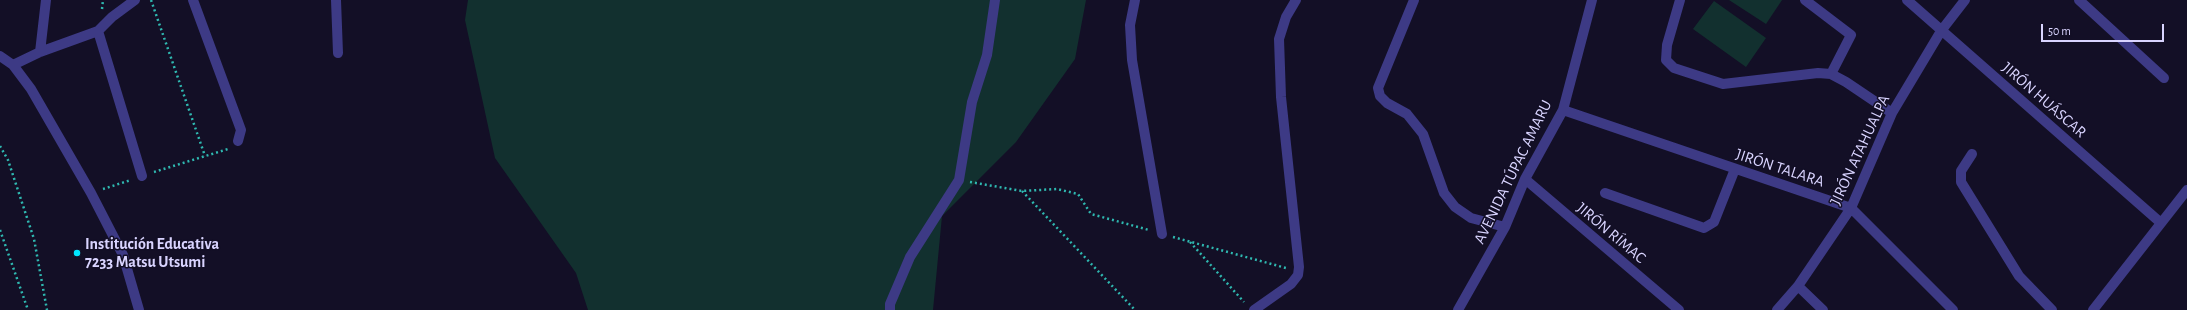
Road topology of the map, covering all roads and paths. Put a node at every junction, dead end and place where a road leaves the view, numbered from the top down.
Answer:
1 (46, 0) edge
2 (135, 0) edge
3 (150, 0) edge
4 (193, 0) edge
5 (336, 0) edge
6 (995, 0) edge
7 (1135, 0) edge
8 (1296, 0) edge
9 (1414, 0) edge
10 (1592, 0) edge
11 (1680, 0) edge
12 (1805, 0) edge
13 (1907, 0) edge
14 (1965, 0) edge
15 (2079, 0) edge
16 (98, 31) junction
17 (1941, 31) junction
18 (40, 52) junction
19 (338, 53) dead end
20 (0, 56) edge
21 (13, 65) junction
22 (1831, 74) junction
23 (2164, 78) dead end
24 (1563, 110) junction
25 (1892, 113) junction
26 (238, 141) joint
27 (0, 146) edge
28 (1972, 154) dead end
29 (205, 156) junction
30 (1735, 169) junction
31 (142, 176) junction
32 (1525, 179) junction
33 (959, 180) junction
34 (2187, 190) edge
35 (1022, 191) junction
36 (91, 193) junction
37 (1605, 193) dead end
38 (1851, 208) junction
39 (2161, 223) junction
40 (1505, 227) junction
41 (0, 230) edge
42 (1162, 234) junction
43 (1189, 241) junction
44 (1298, 271) junction
45 (1798, 286) junction
46 (1250, 307) edge
47 (1461, 308) edge
48 (28, 310) edge
49 (47, 310) edge
50 (139, 310) edge
51 (890, 310) edge
52 (1135, 310) edge
53 (1679, 310) edge
54 (1777, 310) edge
55 (1823, 310) edge
56 (1952, 310) edge
57 (2052, 310) edge
58 (2093, 310) edge

1 - 18 street
2 - 16 street
3 - 29 path
4 - 26 street
5 - 19 street
6 - 33 street
7 - 42 street
8 - 44 street
9 - 40 street
10 - 24 street, AVENIDA TÚPAC AMARU
11 - 22 street
12 - 22 street
13 - 17 street, JIRÓN HUÁSCAR
14 - 17 street, JIRÓN ATAHUALPA
15 - 23 street
16 - 18 street
16 - 31 street
17 - 25 street, JIRÓN ATAHUALPA
17 - 39 street, JIRÓN HUÁSCAR
18 - 21 street
20 - 21 street
21 - 36 street
22 - 25 street
24 - 30 street, JIRÓN TALARA
24 - 32 street, AVENIDA TÚPAC AMARU
25 - 38 street, JIRÓN ATAHUALPA
26 - 29 path
27 - 49 path
28 - 57 street
29 - 31 path
30 - 37 street
30 - 38 street, JIRÓN TALARA
31 - 36 path
32 - 40 street, AVENIDA TÚPAC AMARU
32 - 53 street, JIRÓN RÍMAC
33 - 35 path
33 - 51 street
34 - 39 street
35 - 42 path
35 - 52 path
36 - 50 street
38 - 45 street, JIRÓN ATAHUALPA
38 - 56 street, JIRÓN TALARA
39 - 58 street
40 - 47 street, AVENIDA TÚPAC AMARU
41 - 48 path
42 - 43 path
43 - 44 path
43 - 46 path
44 - 46 street
45 - 54 street, JIRÓN ATAHUALPA
45 - 55 street

